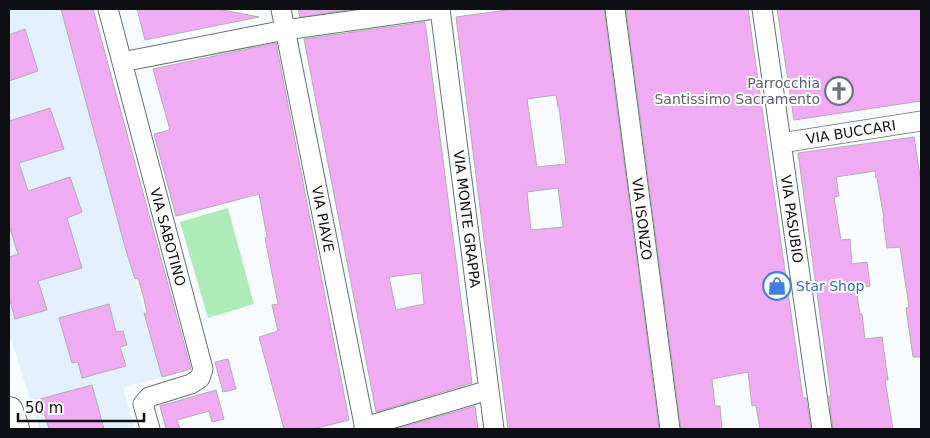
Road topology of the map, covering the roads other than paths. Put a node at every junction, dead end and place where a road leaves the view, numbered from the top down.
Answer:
1 (108, 9) edge
2 (281, 9) edge
3 (434, 9) edge
4 (440, 9) edge
5 (615, 9) edge
6 (762, 9) edge
7 (285, 30) junction
8 (122, 62) junction
9 (921, 121) edge
10 (781, 143) junction
11 (489, 390) junction
12 (9, 411) edge
13 (365, 428) edge
14 (15, 429) edge
15 (150, 429) edge
16 (494, 429) edge
17 (670, 429) edge
18 (822, 429) edge

1 - 8 street, VIA SABOTINO
2 - 7 street, VIA PIAVE
3 - 7 street
4 - 11 street, VIA MONTE GRAPPA
5 - 17 street, VIA ISONZO
6 - 10 street, VIA PASUBIO
7 - 8 street
7 - 13 street, VIA PIAVE
8 - 15 street, VIA SABOTINO
9 - 10 street, VIA BUCCARI
10 - 18 street, VIA PASUBIO
11 - 13 street
11 - 16 street, VIA MONTE GRAPPA
12 - 14 main road

